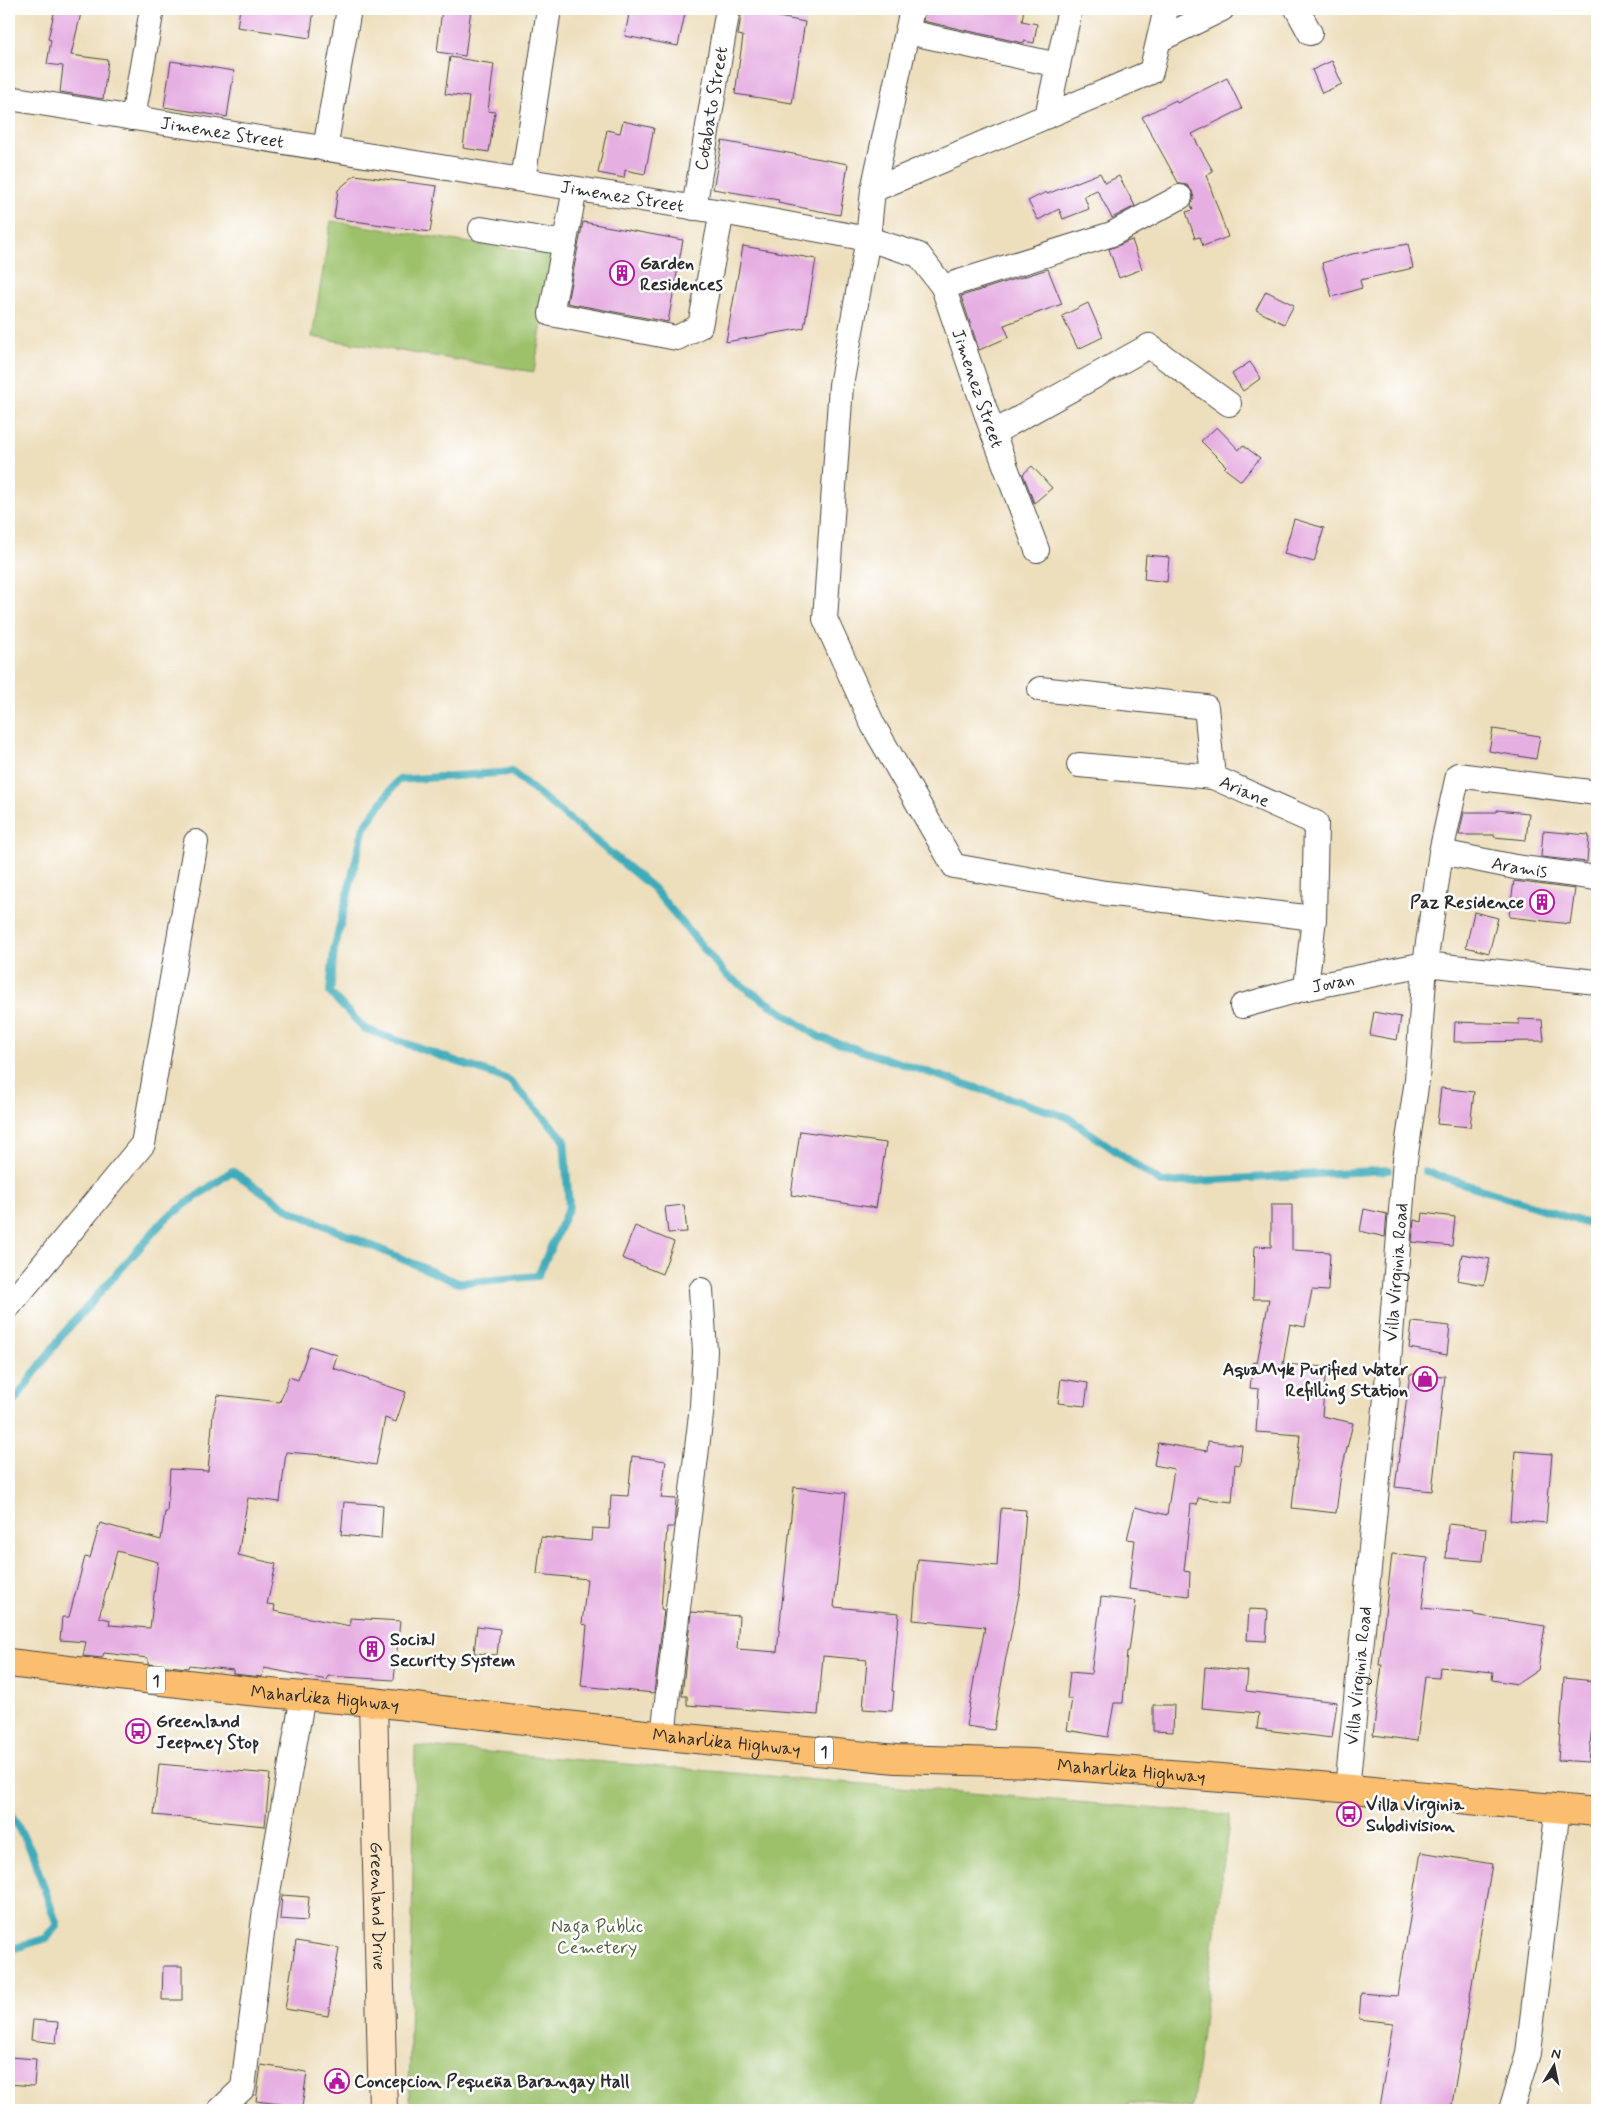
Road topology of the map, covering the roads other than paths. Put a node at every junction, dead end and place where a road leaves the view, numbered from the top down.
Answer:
1 (152, 9) edge
2 (349, 9) edge
3 (549, 9) edge
4 (728, 9) edge
5 (912, 9) edge
6 (1070, 9) edge
7 (1166, 9) edge
8 (1222, 9) edge
9 (1297, 9) edge
10 (908, 32) junction
11 (1310, 33) dead end
12 (1159, 40) junction
13 (1058, 65) junction
14 (9, 98) edge
15 (1046, 116) junction
16 (133, 118) junction
17 (325, 149) junction
18 (522, 180) junction
19 (575, 189) junction
20 (873, 190) junction
21 (1180, 197) dead end
22 (694, 208) junction
23 (722, 212) junction
24 (480, 229) dead end
25 (868, 239) junction
26 (565, 244) junction
27 (943, 287) junction
28 (1229, 404) dead end
29 (993, 433) junction
30 (1037, 550) dead end
31 (1040, 689) dead end
32 (1079, 765) dead end
33 (1213, 778) junction
34 (1597, 793) edge
35 (196, 842) dead end
36 (1441, 852) junction
37 (1597, 878) edge
38 (1314, 918) junction
39 (1425, 964) junction
40 (1597, 982) edge
41 (1306, 988) junction
42 (1242, 1006) dead end
43 (701, 1290) dead end
44 (9, 1306) edge
45 (9, 1663) edge
46 (303, 1696) junction
47 (373, 1702) junction
48 (663, 1735) junction
49 (1347, 1789) junction
50 (1558, 1808) junction
51 (1597, 1812) edge
52 (220, 2110) edge
53 (382, 2110) edge
54 (1511, 2110) edge

1 - 16 street
2 - 17 street
3 - 18 street
4 - 22 street, Cotabato Street
5 - 10 street
6 - 13 street
7 - 12 street
8 - 12 street
9 - 11 street
10 - 13 street
10 - 20 street
12 - 15 street
13 - 15 street
14 - 16 street, Jimenez Street
15 - 20 street
16 - 17 street, Jimenez Street
17 - 18 street, Jimenez Street
18 - 19 street, Jimenez Street
19 - 22 street, Jimenez Street
19 - 26 street
20 - 25 street
21 - 27 street
22 - 23 street, Jimenez Street
23 - 25 street, Jimenez Street
23 - 26 street
24 - 26 street
25 - 27 street, Jimenez Street
25 - 38 street
27 - 29 street, Jimenez Street
28 - 29 street
29 - 30 street, Jimenez Street
31 - 33 street, Ariane
32 - 33 street
33 - 38 street, Ariane
34 - 36 street, Villa Virginia Road
35 - 44 street
36 - 37 street, Aramis
36 - 39 street, Villa Virginia Road
38 - 41 street, Ariane
39 - 40 street, Jovan
39 - 41 street, Jovan
39 - 49 street, Villa Virginia Road
41 - 42 street, Jovan
43 - 48 street
45 - 46 main road, Maharlika Highway / 1
46 - 47 main road, Maharlika Highway / 1
46 - 52 street
47 - 48 main road, Maharlika Highway / 1
47 - 53 street, Greenland Drive
48 - 49 main road, Maharlika Highway / 1
49 - 50 main road, Maharlika Highway / 1
50 - 51 main road, Maharlika Highway / 1
50 - 54 street

